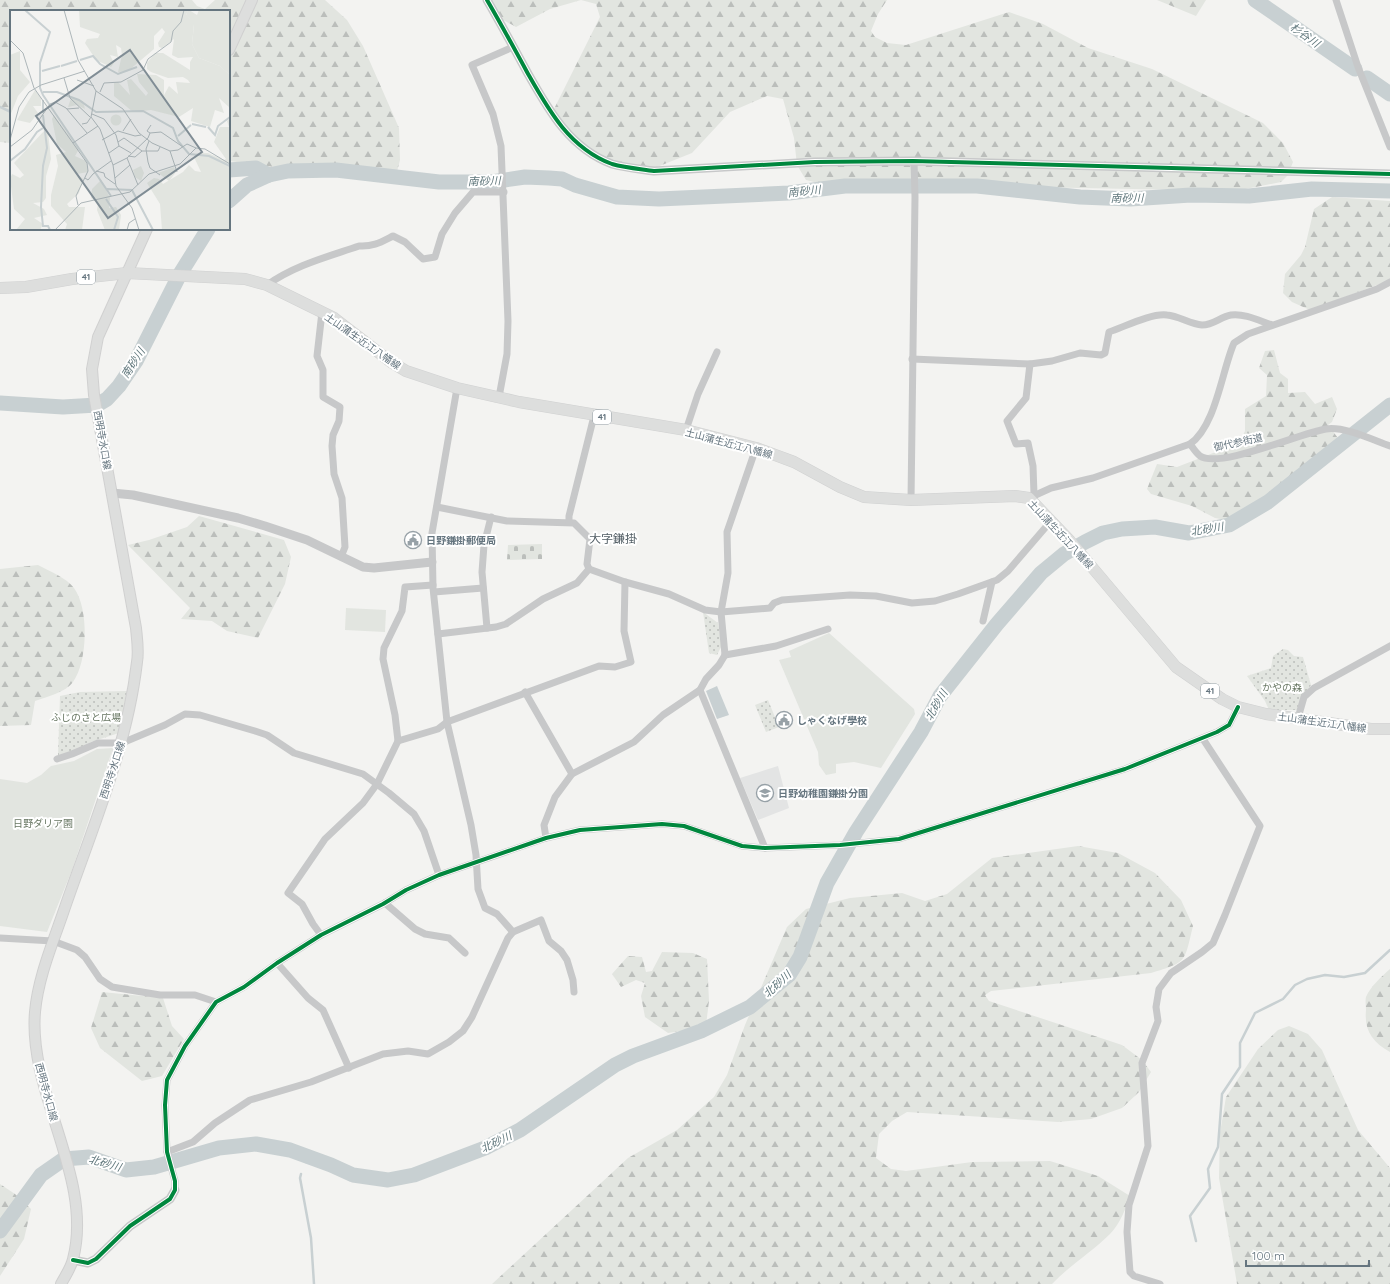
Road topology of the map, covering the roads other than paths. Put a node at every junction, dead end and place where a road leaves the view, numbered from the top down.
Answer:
1 (252, 0) edge
2 (487, 0) edge
3 (1336, 0) edge
4 (513, 47) junction
5 (230, 48) edge
6 (1390, 147) edge
7 (914, 161) junction
8 (1390, 174) edge
9 (504, 190) junction
10 (147, 230) edge
11 (127, 273) junction
12 (1390, 282) edge
13 (267, 285) junction
14 (0, 288) edge
15 (322, 312) junction
16 (1272, 325) junction
17 (717, 352) dead end
18 (912, 359) junction
19 (1030, 364) junction
20 (457, 388) junction
21 (499, 397) junction
22 (594, 416) junction
23 (686, 430) junction
24 (1190, 444) junction
25 (1390, 446) edge
26 (756, 448) junction
27 (112, 493) junction
28 (1032, 496) junction
29 (911, 500) junction
30 (437, 507) junction
31 (491, 517) junction
32 (1051, 520) junction
33 (569, 522) junction
34 (341, 557) junction
35 (432, 562) junction
36 (589, 569) junction
37 (625, 582) junction
38 (992, 582) junction
39 (434, 588) junction
40 (483, 588) junction
41 (720, 612) junction
42 (983, 621) dead end
43 (487, 628) junction
44 (828, 629) dead end
45 (438, 634) junction
46 (1390, 646) edge
47 (725, 655) junction
48 (700, 690) junction
49 (525, 692) junction
50 (1238, 707) junction
51 (1298, 718) junction
52 (447, 722) junction
53 (1390, 729) edge
54 (1203, 739) junction
55 (398, 741) junction
56 (122, 743) junction
57 (57, 759) dead end
58 (572, 774) junction
59 (377, 784) junction
60 (546, 838) junction
61 (765, 848) junction
62 (475, 863) junction
63 (439, 875) junction
64 (385, 903) junction
65 (513, 932) junction
66 (321, 935) junction
67 (0, 938) edge
68 (53, 941) junction
69 (465, 953) dead end
70 (277, 963) junction
71 (574, 992) dead end
72 (216, 1002) junction
73 (348, 1068) junction
74 (168, 1153) junction
75 (175, 1190) joint
76 (73, 1260) junction
77 (61, 1284) edge
78 (1160, 1284) edge

1 - 5 main road
2 - 4 street
3 - 6 street
4 - 7 street
4 - 9 street
7 - 8 street
7 - 18 street
9 - 13 street
9 - 21 street
10 - 11 main road, 西明寺水口線
11 - 13 main road, 土山蒲生近江八幡線 / 41
11 - 14 main road, 土山蒲生近江八幡線 / 41
11 - 27 main road, 西明寺水口線
12 - 16 street
13 - 15 main road, 土山蒲生近江八幡線 / 41
15 - 20 main road, 土山蒲生近江八幡線 / 41
15 - 34 street
16 - 19 street
16 - 24 street
17 - 23 street
18 - 19 street
18 - 29 street
19 - 28 street
20 - 21 main road, 土山蒲生近江八幡線 / 41
20 - 30 street
21 - 22 main road, 土山蒲生近江八幡線 / 41
22 - 23 main road, 土山蒲生近江八幡線 / 41
22 - 33 street
23 - 26 main road, 土山蒲生近江八幡線 / 41
24 - 25 street, 御代参街道
24 - 28 street
26 - 29 main road, 土山蒲生近江八幡線 / 41
26 - 41 street
27 - 34 street
27 - 56 main road, 西明寺水口線
28 - 29 main road, 土山蒲生近江八幡線 / 41
28 - 32 main road, 土山蒲生近江八幡線 / 41
30 - 31 street
30 - 35 street
31 - 33 street
31 - 40 street
32 - 38 street
32 - 50 main road, 土山蒲生近江八幡線 / 41
33 - 36 street
34 - 35 street
35 - 39 street
36 - 37 street
36 - 43 street
37 - 41 street
37 - 49 street
38 - 41 street
38 - 42 street
39 - 40 street
39 - 45 street
39 - 55 street
40 - 43 street
41 - 47 street
43 - 45 street
44 - 47 street
45 - 52 street
46 - 51 street
47 - 48 street
48 - 58 street
48 - 61 street
49 - 52 street
49 - 58 street
50 - 51 main road, 土山蒲生近江八幡線 / 41
50 - 54 street
51 - 53 main road, 土山蒲生近江八幡線 / 41
52 - 55 street
52 - 62 street
54 - 61 street
54 - 78 street
55 - 59 street
56 - 57 street
56 - 59 street
56 - 68 main road, 西明寺水口線
58 - 60 street
59 - 63 street
59 - 66 street
60 - 61 street
60 - 62 street
62 - 63 street
62 - 65 street
63 - 64 street
64 - 66 street
64 - 69 street
65 - 71 street
65 - 73 street
66 - 70 street
67 - 68 street
68 - 72 street
68 - 76 main road, 西明寺水口線
70 - 72 street
70 - 73 street
72 - 74 street
73 - 74 street
74 - 75 street
75 - 76 street
76 - 77 main road, 西明寺水口線

